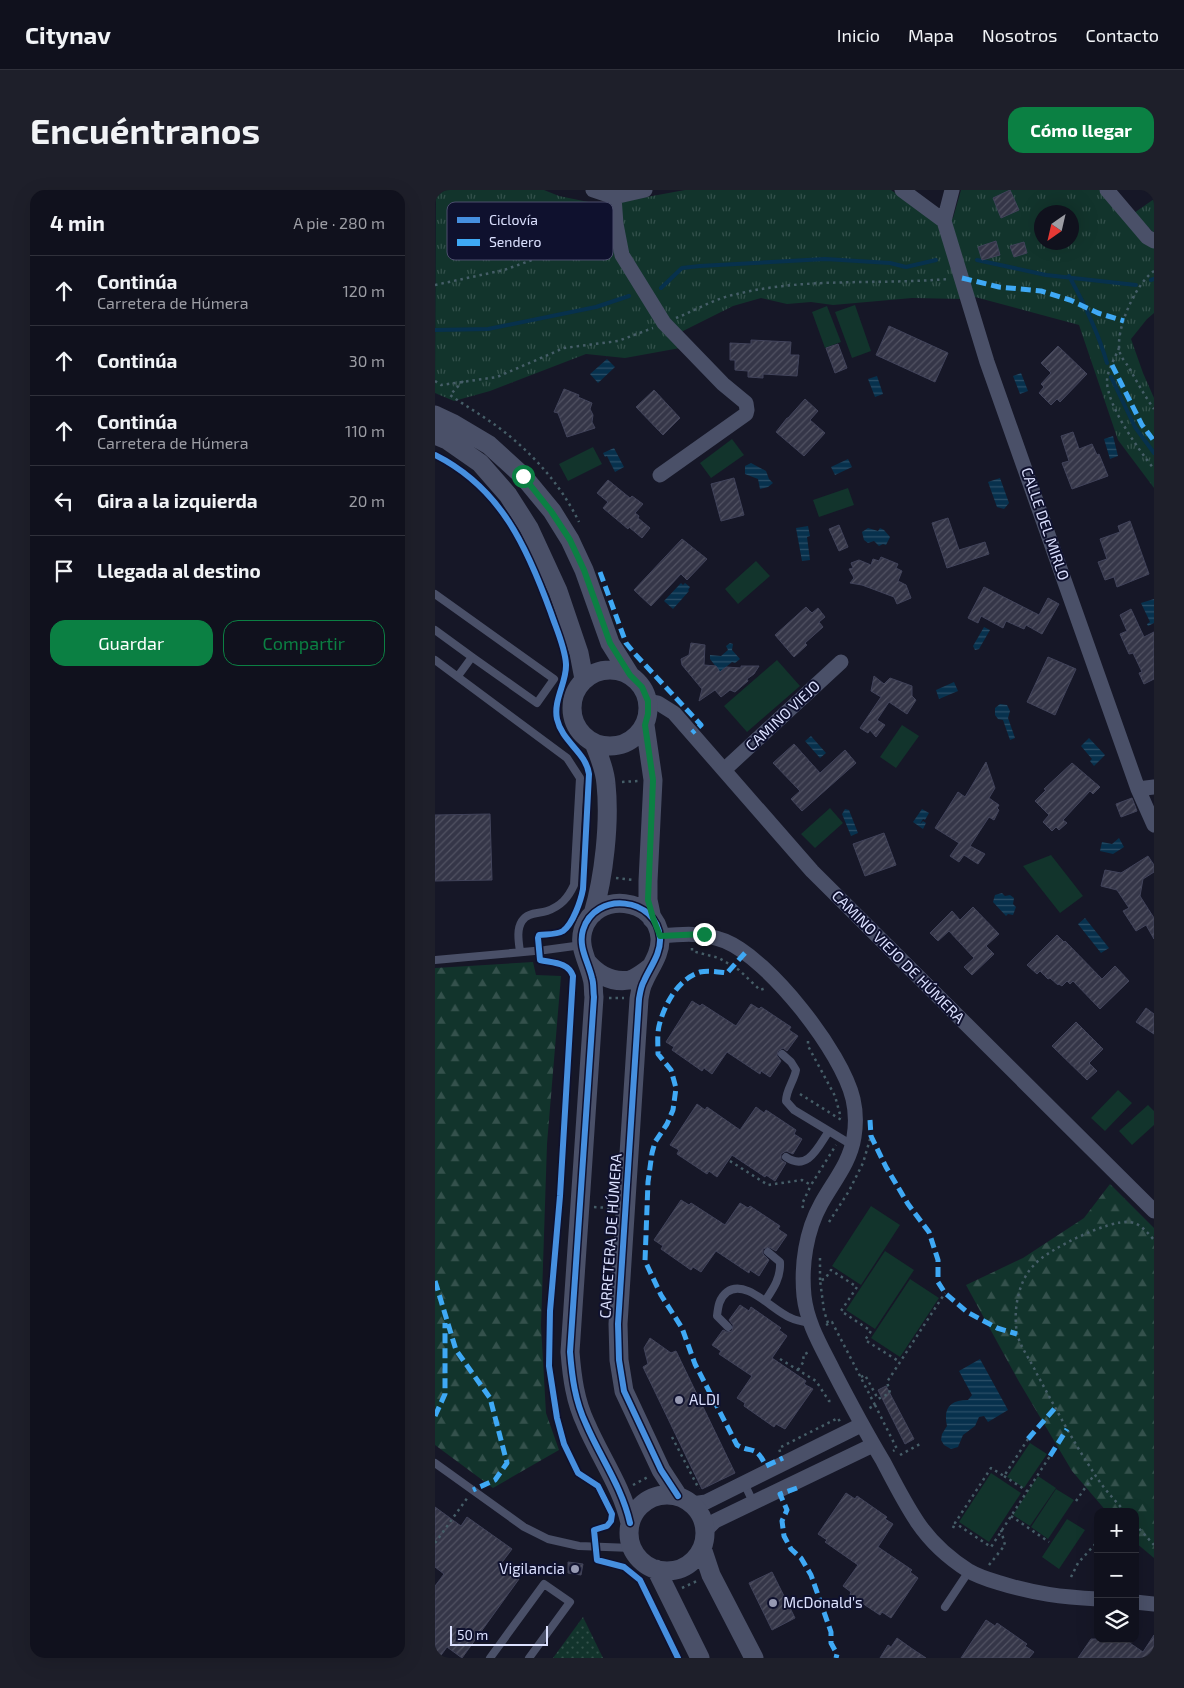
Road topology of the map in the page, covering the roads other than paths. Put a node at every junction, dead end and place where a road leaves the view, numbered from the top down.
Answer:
1 (593, 190) edge
2 (645, 190) edge
3 (902, 190) edge
4 (952, 190) edge
5 (1107, 190) edge
6 (614, 197) junction
7 (944, 221) junction
8 (1154, 241) edge
9 (435, 415) edge
10 (435, 435) edge
11 (660, 475) dead end
12 (435, 594) edge
13 (435, 630) edge
14 (472, 657) junction
15 (435, 660) edge
16 (841, 662) dead end
17 (630, 675) junction
18 (458, 676) junction
19 (585, 679) junction
20 (648, 701) junction
21 (645, 725) junction
22 (594, 743) junction
23 (724, 770) junction
24 (1154, 787) edge
25 (1138, 789) junction
26 (1154, 824) edge
27 (593, 914) junction
28 (653, 918) junction
29 (660, 936) junction
30 (520, 952) junction
31 (584, 953) junction
32 (435, 960) edge
33 (651, 967) junction
34 (783, 1054) dead end
35 (829, 1131) junction
36 (852, 1145) junction
37 (786, 1156) dead end
38 (1154, 1211) edge
39 (768, 1252) dead end
40 (765, 1301) junction
41 (810, 1323) junction
42 (728, 1327) dead end
43 (861, 1425) junction
44 (873, 1445) junction
45 (435, 1463) edge
46 (743, 1483) junction
47 (691, 1499) junction
48 (753, 1502) junction
49 (630, 1523) junction
50 (703, 1540) junction
51 (632, 1548) junction
52 (656, 1570) junction
53 (976, 1574) junction
54 (1094, 1599) edge
55 (1139, 1602) edge
56 (1154, 1604) edge
57 (945, 1607) dead end
58 (490, 1658) edge
59 (529, 1658) edge
60 (700, 1658) edge
61 (754, 1658) edge

1 - 6 street
2 - 6 street
3 - 7 street
4 - 7 street
5 - 8 street
6 - 11 street
7 - 25 street, CALLE DEL MIRLO
9 - 17 street
10 - 19 street
12 - 14 lane
13 - 14 lane
14 - 18 lane
15 - 18 lane
16 - 23 street, CAMINO VIEJO
17 - 19 street
17 - 20 street
18 - 30 lane
19 - 22 street
20 - 21 street
20 - 23 street, CAMINO VIEJO DE HÚMERA
21 - 22 street
21 - 28 street
22 - 27 street
23 - 38 street, CAMINO VIEJO DE HÚMERA
24 - 25 street
25 - 26 street, CALLE DEL MIRLO
27 - 28 street
27 - 31 street
28 - 29 street
29 - 33 street
29 - 36 street
30 - 31 lane
30 - 32 lane
31 - 33 street
31 - 49 street
33 - 47 street, CARRETERA DE HÚMERA
34 - 35 lane
35 - 36 lane
35 - 37 lane
36 - 41 street
39 - 40 lane
40 - 41 lane
40 - 42 lane
41 - 43 street
43 - 44 street
43 - 46 street
44 - 48 street
44 - 53 street
45 - 51 lane
46 - 47 street
46 - 48 lane
47 - 49 street
47 - 50 street
48 - 50 street
49 - 51 street
50 - 52 street
50 - 61 street
51 - 52 street
52 - 60 street
53 - 54 street
53 - 57 lane
55 - 56 street
58 - 59 lane

